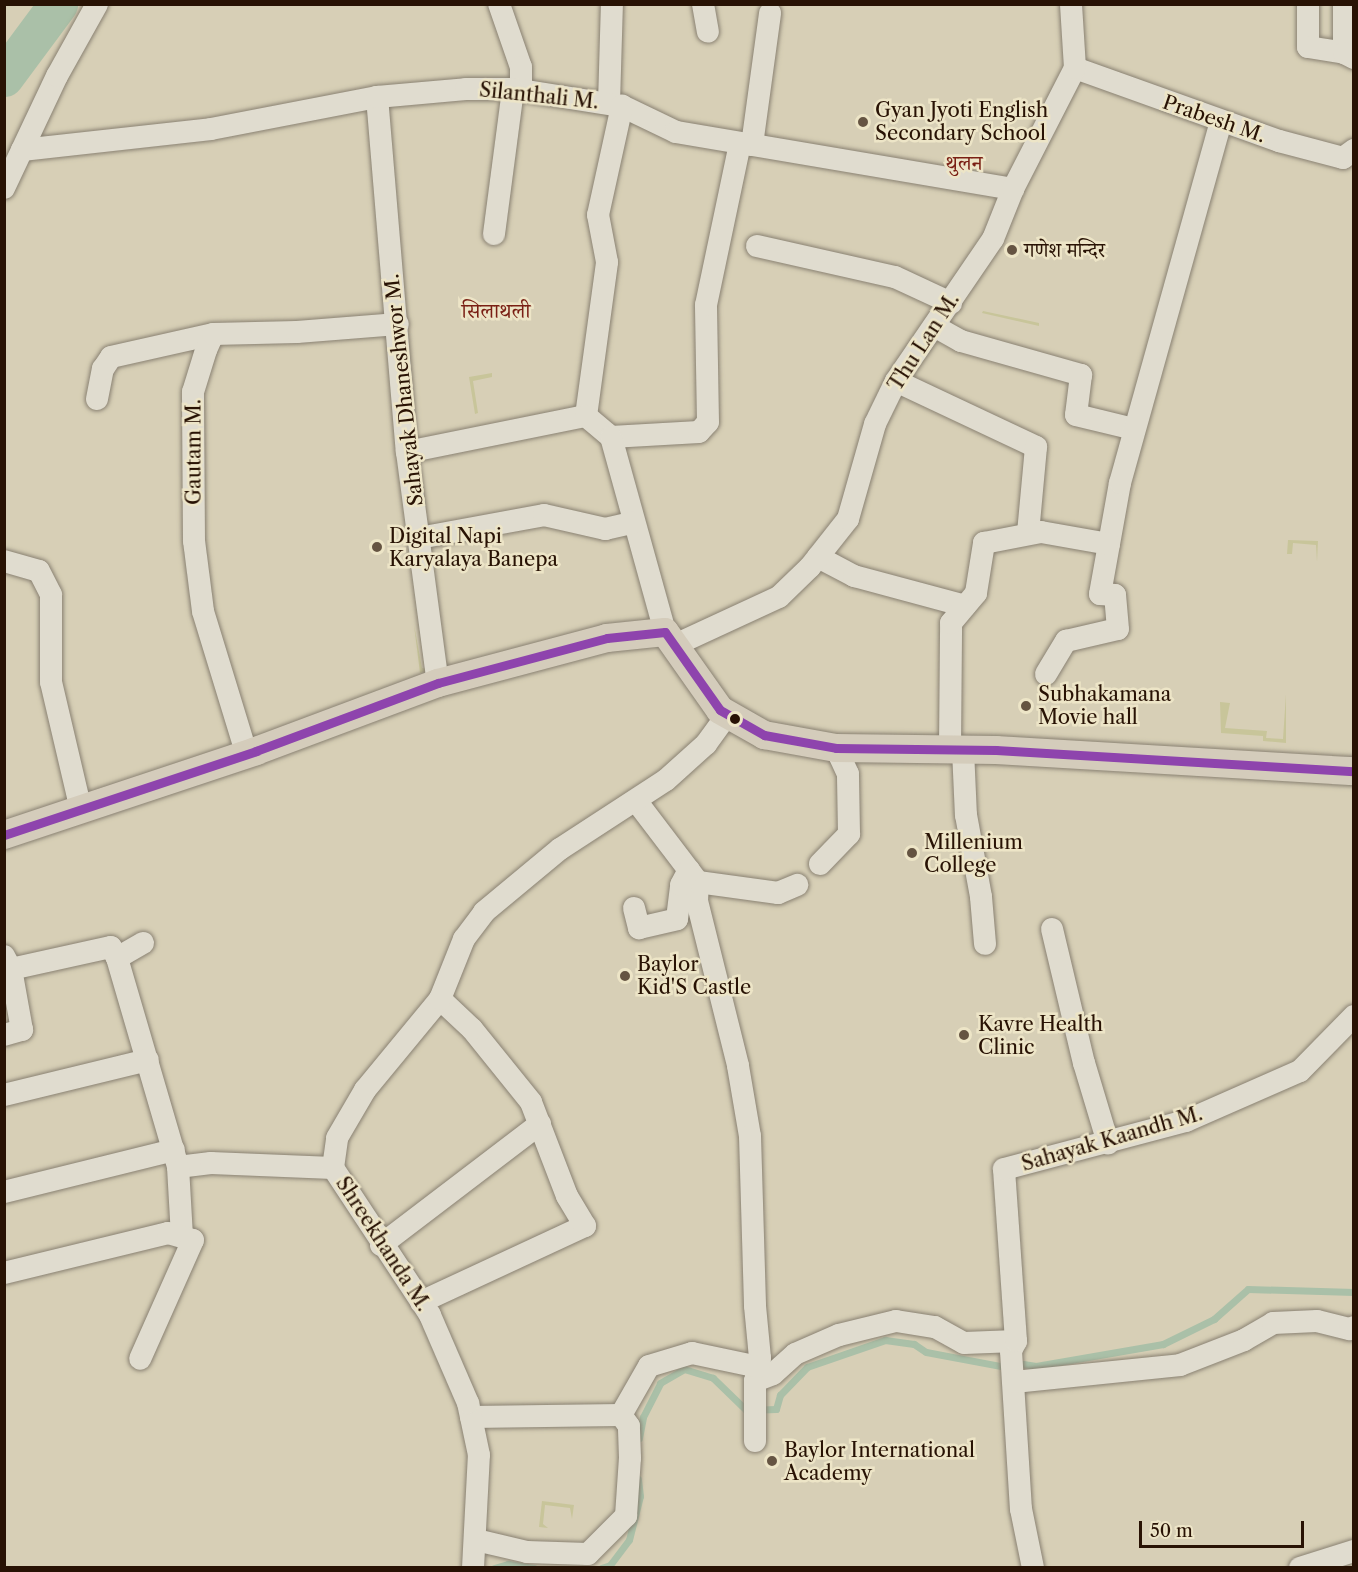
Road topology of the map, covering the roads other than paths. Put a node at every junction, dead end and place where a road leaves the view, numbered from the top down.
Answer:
1 (98, 4) edge
2 (499, 4) edge
3 (612, 4) edge
4 (703, 4) edge
5 (1071, 4) edge
6 (1308, 4) edge
7 (1344, 4) edge
8 (770, 13) dead end
9 (708, 32) dead end
10 (1349, 56) edge
11 (1075, 68) junction
12 (517, 90) junction
13 (377, 97) junction
14 (616, 105) junction
15 (1221, 122) junction
16 (746, 145) junction
17 (22, 150) junction
18 (1353, 150) edge
19 (4, 188) edge
20 (1013, 189) junction
21 (494, 234) dead end
22 (757, 246) dead end
23 (951, 303) junction
24 (398, 324) junction
25 (934, 326) junction
26 (213, 334) junction
27 (896, 381) junction
28 (97, 399) dead end
29 (586, 416) junction
30 (1134, 429) junction
31 (611, 437) junction
32 (407, 452) junction
33 (632, 523) junction
34 (1028, 534) junction
35 (419, 538) junction
36 (1109, 544) junction
37 (818, 556) junction
38 (4, 561) edge
39 (965, 606) junction
40 (670, 638) junction
41 (1046, 674) dead end
42 (438, 683) junction
43 (727, 715) junction
44 (836, 748) junction
45 (956, 749) junction
46 (246, 752) junction
47 (1353, 771) edge
48 (637, 802) junction
49 (81, 810) junction
50 (4, 835) edge
51 (820, 864) dead end
52 (694, 876) junction
53 (797, 885) dead end
54 (634, 908) dead end
55 (1052, 929) dead end
56 (143, 943) dead end
57 (985, 944) dead end
58 (117, 958) junction
59 (8, 963) edge
60 (440, 999) junction
61 (1353, 1016) edge
62 (4, 1035) edge
63 (148, 1060) junction
64 (4, 1095) edge
65 (540, 1124) junction
66 (1108, 1143) junction
67 (176, 1159) junction
68 (333, 1168) junction
69 (4, 1192) edge
70 (182, 1237) junction
71 (381, 1245) junction
72 (4, 1273) edge
73 (421, 1302) junction
74 (1353, 1327) edge
75 (1016, 1341) junction
76 (140, 1359) dead end
77 (757, 1374) junction
78 (1014, 1382) junction
79 (621, 1416) junction
80 (471, 1417) junction
81 (755, 1441) dead end
82 (476, 1540) junction
83 (1353, 1551) edge
84 (473, 1568) edge
85 (1033, 1568) edge
86 (1300, 1568) edge

1 - 17 street
2 - 12 street
3 - 14 street
4 - 9 street
5 - 11 street
6 - 10 street
7 - 10 street
8 - 16 street
11 - 15 street, Prabesh M.
11 - 20 street, Thu Lan M.
12 - 13 street, Silanthali M.
12 - 14 street, Silanthali M.
12 - 21 street
13 - 17 street, Silanthali M.
13 - 24 street, Sahayak Dhaneshwor M.
14 - 16 street, Silanthali M.
14 - 29 street
15 - 18 street, Prabesh M.
15 - 30 street
16 - 20 street, Silanthali M.
16 - 31 street
17 - 19 street
20 - 23 street, Thu Lan M.
22 - 23 street
23 - 25 street, Thu Lan M.
24 - 26 street
24 - 32 street, Sahayak Dhaneshwor M.
25 - 27 street, Thu Lan M.
25 - 30 street
26 - 28 street
26 - 46 street, Gautam M.
27 - 34 street
27 - 37 street, Thu Lan M.
29 - 31 street
29 - 32 street
30 - 36 street
31 - 33 street
32 - 35 street, Sahayak Dhaneshwor M.
33 - 35 street
33 - 40 street
34 - 36 street
34 - 39 street
35 - 42 street, Sahayak Dhaneshwor M.
36 - 41 street
37 - 39 street
37 - 40 street, Thu Lan M.
38 - 49 street
39 - 45 street
40 - 42 main road
40 - 43 main road
42 - 46 main road
43 - 44 main road
43 - 48 street, Shreekhanda M.
44 - 45 main road
44 - 51 street
45 - 47 main road
45 - 57 street
46 - 49 main road
48 - 52 street
48 - 60 street, Shreekhanda M.
49 - 50 main road
52 - 53 street
52 - 54 street
52 - 77 street
55 - 66 street
56 - 58 street
58 - 59 street
58 - 63 street
59 - 62 street
60 - 65 street
60 - 68 street, Shreekhanda M.
61 - 66 street, Sahayak Kaandh M.
63 - 64 street
63 - 67 street
65 - 71 street
65 - 73 street
66 - 75 street, Sahayak Kaandh M.
67 - 68 street
67 - 69 street
67 - 70 street
68 - 71 street, Shreekhanda M.
70 - 72 street
70 - 76 street
71 - 73 street, Shreekhanda M.
73 - 80 street, Shreekhanda M.
74 - 78 street
75 - 77 street
75 - 78 street
77 - 79 street
77 - 81 street
78 - 85 street
79 - 80 street
79 - 82 street
80 - 82 street, Shreekhanda M.
82 - 84 street, Shreekhanda M.
83 - 86 street

